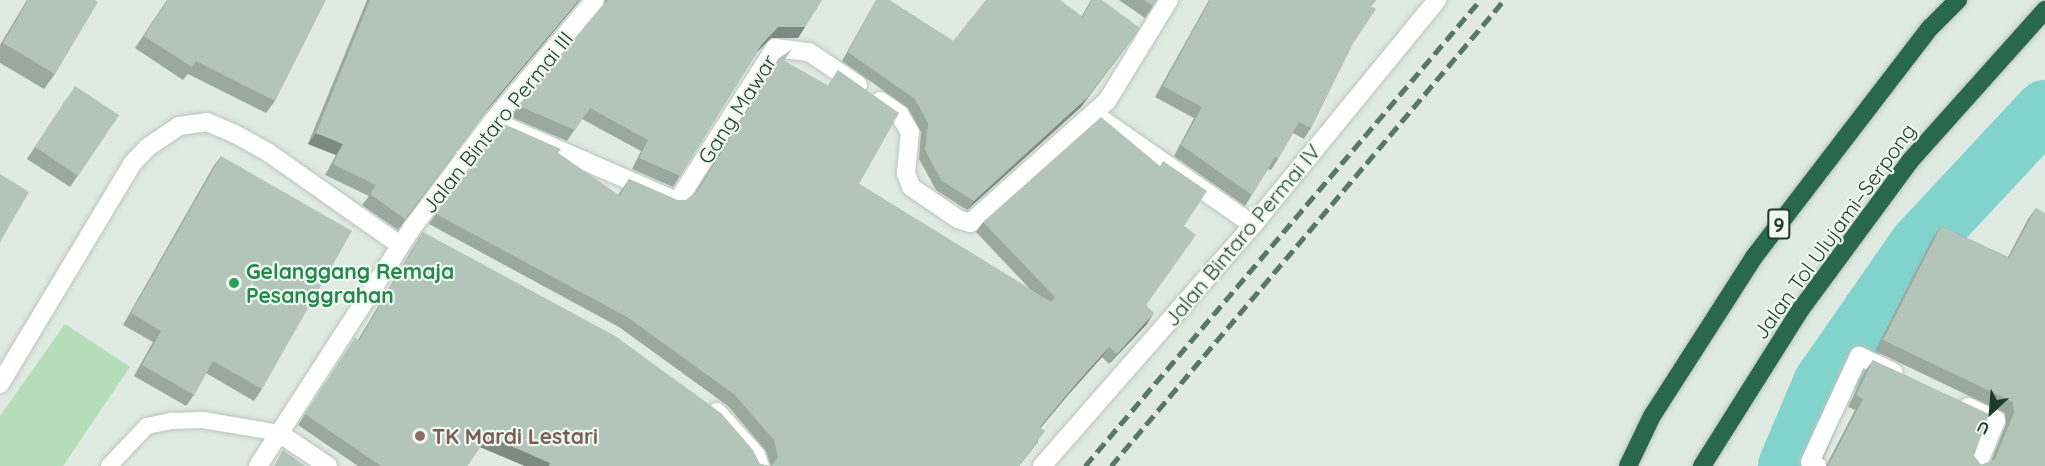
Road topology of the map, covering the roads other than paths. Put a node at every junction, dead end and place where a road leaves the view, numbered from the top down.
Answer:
1 (595, 0) edge
2 (1169, 0) edge
3 (1437, 0) edge
4 (1958, 0) edge
5 (2045, 10) edge
6 (1132, 23) edge
7 (1149, 34) junction
8 (1094, 114) junction
9 (493, 121) junction
10 (1253, 225) junction
11 (412, 228) junction
12 (432, 239) edge
13 (400, 245) junction
14 (1911, 381) edge
15 (0, 384) edge
16 (1954, 400) edge
17 (702, 401) edge
18 (279, 433) junction
19 (109, 466) edge
20 (258, 466) edge
21 (328, 466) edge
22 (760, 466) edge
23 (1042, 466) edge
24 (1628, 466) edge
25 (1702, 466) edge
26 (1817, 466) edge
27 (1977, 466) edge

1 - 9 street, Jalan Bintaro Permai III
2 - 7 street
3 - 10 street, Jalan Bintaro Permai IV
4 - 24 highway, Jalan Tol Ulujami–Serpong / 9
5 - 25 highway, Jalan Tol Ulujami–Serpong
6 - 7 street
7 - 8 street
8 - 9 street, Gang Mawar
8 - 10 street
9 - 11 street, Jalan Bintaro Permai III
10 - 23 street, Jalan Bintaro Permai IV
11 - 12 street
11 - 13 street, Jalan Bintaro Permai III
13 - 15 street
13 - 18 street, Jalan Bintaro Permai III
14 - 26 street
16 - 27 street
17 - 22 street
18 - 19 lane
18 - 20 street, Jalan Bintaro Permai III
18 - 21 street

